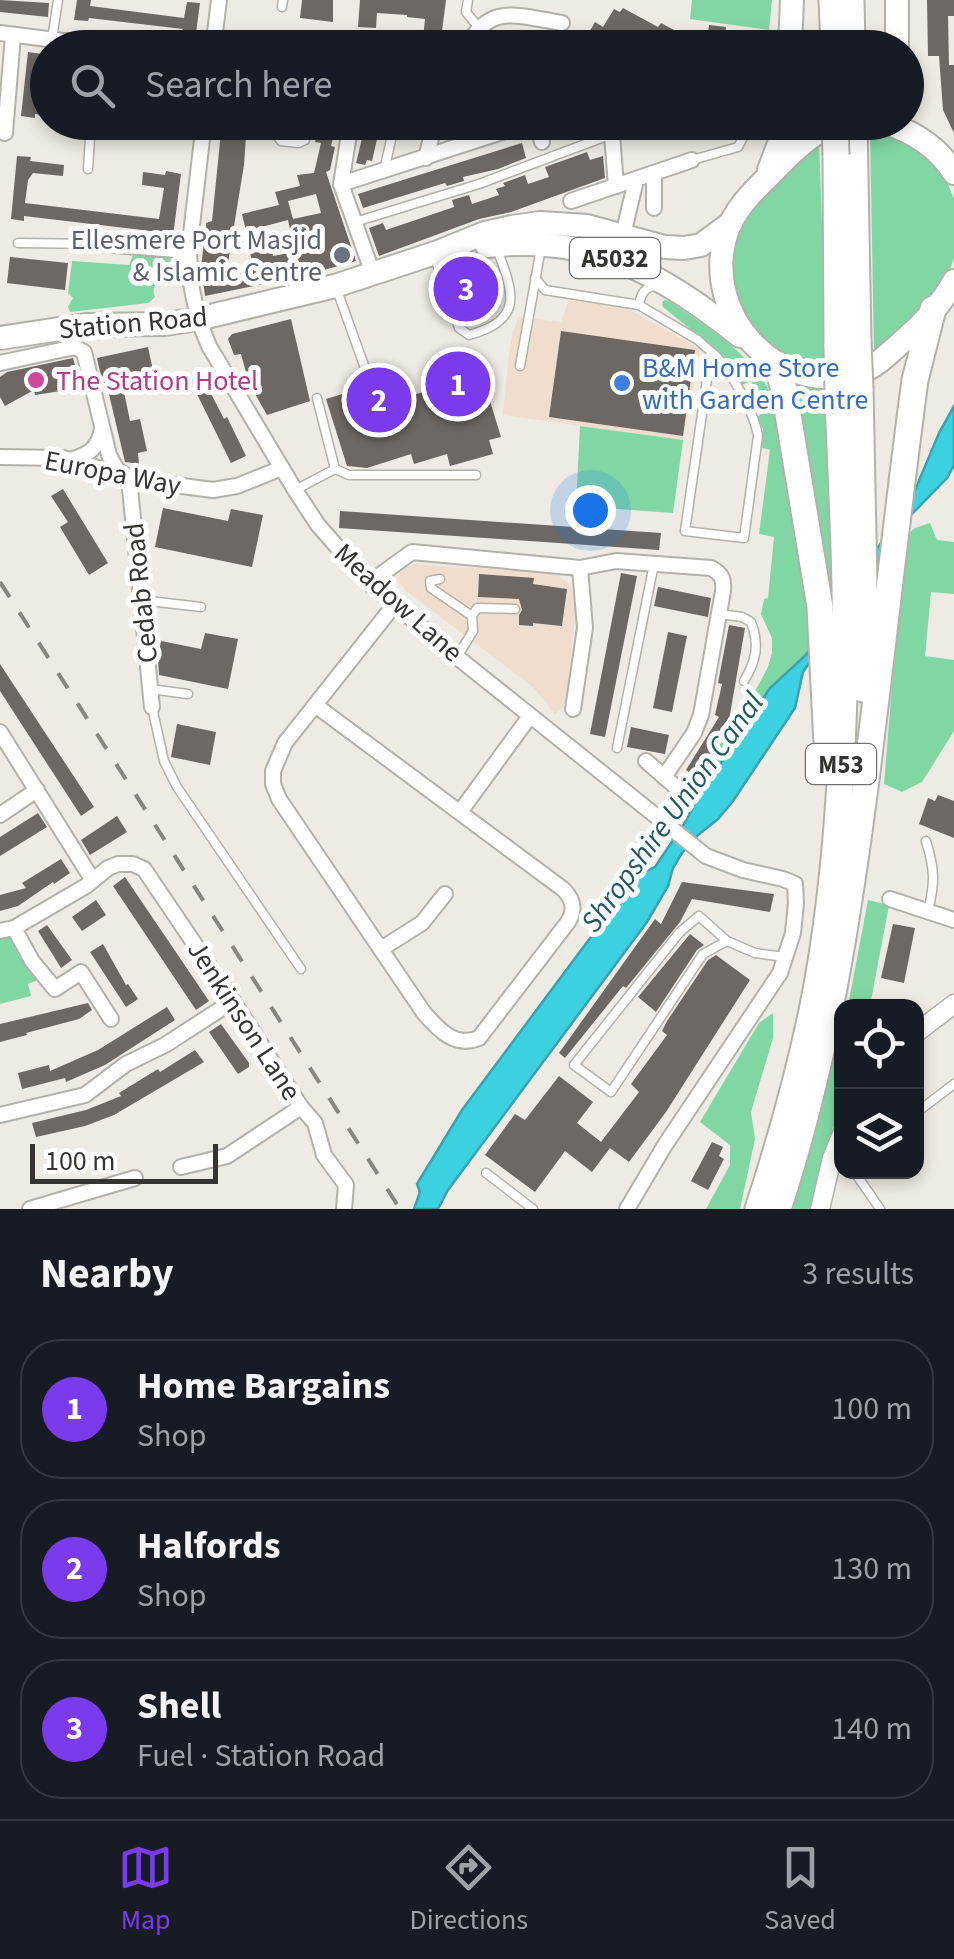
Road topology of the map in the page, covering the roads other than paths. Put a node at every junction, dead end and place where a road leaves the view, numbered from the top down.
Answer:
1 (58, 0) edge
2 (219, 0) edge
3 (468, 0) edge
4 (792, 0) edge
5 (832, 0) edge
6 (851, 0) edge
7 (897, 0) edge
8 (562, 23) dead end
9 (484, 24) junction
10 (54, 30) edge
11 (215, 30) edge
12 (476, 30) edge
13 (791, 30) edge
14 (833, 30) edge
15 (852, 30) edge
16 (897, 30) edge
17 (7, 34) edge
18 (5, 133) dead end
19 (924, 138) edge
20 (90, 140) edge
21 (202, 140) edge
22 (348, 140) edge
23 (390, 140) edge
24 (430, 140) edge
25 (480, 140) edge
26 (588, 140) edge
27 (613, 140) edge
28 (742, 140) edge
29 (780, 140) edge
30 (808, 140) edge
31 (841, 140) edge
32 (849, 140) edge
33 (542, 142) edge
34 (845, 153) junction
35 (554, 157) junction
36 (426, 158) junction
37 (692, 160) joint
38 (952, 167) edge
39 (88, 169) dead end
40 (384, 171) junction
41 (654, 174) junction
42 (766, 178) junction
43 (636, 180) junction
44 (341, 184) junction
45 (616, 186) junction
46 (571, 201) dead end
47 (654, 208) dead end
48 (355, 222) junction
49 (562, 224) junction
50 (731, 224) junction
51 (623, 235) junction
52 (18, 242) dead end
53 (100, 244) joint
54 (496, 245) junction
55 (542, 245) junction
56 (189, 252) junction
57 (436, 252) junction
58 (373, 274) junction
59 (654, 276) junction
60 (535, 278) junction
61 (953, 284) edge
62 (335, 286) junction
63 (697, 303) junction
64 (639, 304) junction
65 (933, 310) junction
66 (198, 319) junction
67 (0, 338) edge
68 (711, 352) junction
69 (771, 359) junction
70 (0, 363) edge
71 (520, 366) dead end
72 (366, 371) dead end
73 (849, 393) junction
74 (318, 398) dead end
75 (102, 429) junction
76 (0, 456) edge
77 (71, 460) junction
78 (282, 468) junction
79 (335, 469) junction
80 (476, 475) dead end
81 (129, 479) junction
82 (295, 490) junction
83 (659, 564) junction
84 (580, 568) junction
85 (440, 579) dead end
86 (370, 582) junction
87 (140, 600) junction
88 (394, 604) junction
89 (201, 607) dead end
90 (515, 609) dead end
91 (719, 614) junction
92 (472, 616) junction
93 (458, 657) junction
94 (744, 681) dead end
95 (150, 688) junction
96 (188, 694) dead end
97 (315, 705) junction
98 (152, 707) joint
99 (573, 709) dead end
100 (530, 716) junction
101 (0, 732) edge
102 (617, 748) dead end
103 (646, 761) dead end
104 (664, 777) junction
105 (37, 790) junction
106 (684, 794) dead end
107 (460, 812) junction
108 (0, 815) edge
109 (926, 841) dead end
110 (858, 842) junction
111 (832, 869) junction
112 (92, 879) junction
113 (445, 894) dead end
114 (890, 899) dead end
115 (928, 912) junction
116 (954, 920) edge
117 (7, 930) edge
118 (727, 942) junction
119 (381, 949) junction
120 (785, 956) junction
121 (301, 969) dead end
122 (56, 988) junction
123 (36, 994) dead end
124 (233, 1001) junction
125 (954, 1004) edge
126 (111, 1019) dead end
127 (924, 1027) edge
128 (954, 1084) edge
129 (924, 1106) edge
130 (301, 1107) junction
131 (0, 1116) edge
132 (834, 1153) edge
133 (181, 1167) dead end
134 (486, 1173) dead end
135 (135, 1178) dead end
136 (859, 1179) edge
137 (30, 1209) edge
138 (344, 1209) edge
139 (533, 1209) edge
140 (627, 1209) edge
141 (758, 1209) edge
142 (778, 1209) edge
143 (820, 1209) edge
144 (880, 1209) edge

1 - 10 lane
2 - 11 street
3 - 9 lane
4 - 13 main road
5 - 14 highway
6 - 15 highway
7 - 16 main road
8 - 9 street
9 - 12 street
17 - 18 street
19 - 38 main road
20 - 39 lane
21 - 56 street, Meadow Lane
22 - 44 street
23 - 40 lane
24 - 36 street
25 - 36 street
26 - 35 lane
27 - 45 street
28 - 37 lane
29 - 42 main road, A5032
30 - 42 main road, A5032
31 - 34 highway, M53, bridge
32 - 34 highway, M53
33 - 35 lane
34 - 73 highway, M53, bridge
35 - 48 lane
36 - 40 street
37 - 41 street
40 - 44 street
41 - 43 street
41 - 47 street
42 - 50 main road, A5032
43 - 45 street
43 - 51 street
44 - 48 street
45 - 46 street
48 - 58 street
49 - 51 main road, Station Road / A5032
49 - 55 lane
49 - 57 main road, Station Road / A5032
50 - 51 main road, Station Road / A5032
50 - 69 main road, A5032
51 - 59 street
52 - 53 lane
53 - 56 street
54 - 55 main road, Station Road / A5032
54 - 57 main road, Station Road / A5032
54 - 57 lane
55 - 59 main road, Station Road / A5032
55 - 60 lane
56 - 66 street, Meadow Lane
57 - 58 main road, Station Road / A5032
58 - 62 main road, Station Road / A5032
59 - 63 main road, Station Road / A5032
60 - 64 lane
60 - 71 lane
61 - 65 main road, A5032
62 - 66 main road, Station Road / A5032
62 - 72 lane
63 - 64 lane
63 - 69 main road, Station Road / A5032
64 - 68 lane
65 - 69 main road, A5032
65 - 110 highway
66 - 67 main road, Station Road / A5032
66 - 78 street, Meadow Lane
68 - 68 lane
69 - 111 highway
70 - 75 street, Station Road
73 - 110 highway, M53
73 - 111 highway, M53
74 - 79 lane
75 - 77 street
75 - 81 street
76 - 77 street, Europa Way
77 - 81 street, Europa Way
78 - 81 street, Europa Way
78 - 82 street, Meadow Lane
79 - 80 lane
79 - 82 lane
81 - 87 street, Cedab Road
82 - 86 street, Meadow Lane
83 - 84 street
83 - 91 street
83 - 102 lane
84 - 86 street
84 - 99 street
85 - 92 lane
86 - 88 street, Meadow Lane
87 - 89 lane
87 - 95 street, Cedab Road
88 - 93 street, Meadow Lane
88 - 97 street
90 - 92 lane
91 - 94 lane
91 - 104 street
92 - 93 lane
93 - 100 street, Meadow Lane
95 - 96 lane
95 - 98 street, Cedab Road
97 - 107 street
97 - 119 street
98 - 121 lane
100 - 107 street
100 - 120 street, Meadow Lane
101 - 105 street
103 - 104 street
104 - 106 street
105 - 108 street
105 - 112 street
107 - 119 street
109 - 115 lane
110 - 142 highway, M53
111 - 141 highway, M53
112 - 117 street
112 - 124 street, Jenkinson Lane
113 - 119 street
114 - 115 street
115 - 116 street
117 - 122 street
118 - 118 lane
118 - 120 lane
120 - 140 street
122 - 123 street
122 - 126 street
124 - 130 street, Jenkinson Lane
124 - 131 street
125 - 127 street
128 - 129 lane
130 - 133 street
130 - 138 street, Jenkinson Lane
132 - 143 street
134 - 139 lane
135 - 137 street
136 - 144 lane

